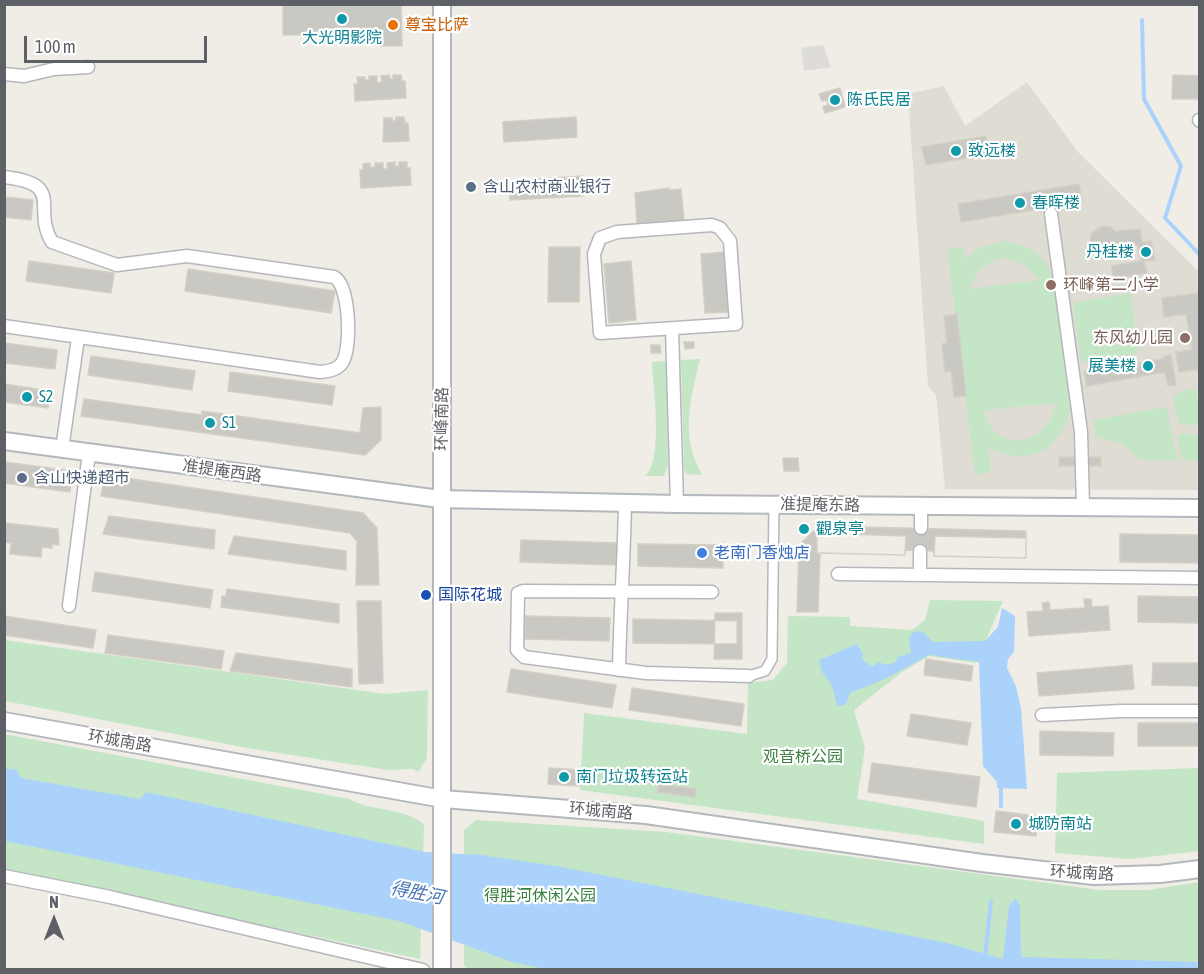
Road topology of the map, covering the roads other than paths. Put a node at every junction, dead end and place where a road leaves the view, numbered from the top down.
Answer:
1 (442, 4) edge
2 (88, 67) dead end
3 (4, 74) edge
4 (4, 177) edge
5 (1051, 214) dead end
6 (4, 326) edge
7 (672, 329) junction
8 (78, 338) junction
9 (4, 441) edge
10 (62, 449) junction
11 (89, 453) junction
12 (440, 499) junction
13 (625, 503) junction
14 (677, 504) junction
15 (774, 505) junction
16 (921, 507) junction
17 (1083, 507) junction
18 (1200, 508) edge
19 (921, 528) tunnel mouth
20 (920, 551) tunnel mouth
21 (838, 574) dead end
22 (920, 576) junction
23 (1200, 578) edge
24 (624, 591) junction
25 (712, 592) dead end
26 (69, 606) dead end
27 (619, 670) junction
28 (749, 676) joint
29 (1200, 711) edge
30 (1042, 715) dead end
31 (4, 720) edge
32 (442, 799) junction
33 (1200, 869) edge
34 (4, 876) edge
35 (442, 961) edge
36 (423, 969) edge

1 - 12 main road, 环峰南路
2 - 3 street
4 - 8 street
5 - 17 street
6 - 8 street
7 - 7 street
7 - 14 street
8 - 10 street
9 - 10 main road, 准提庵西路
10 - 11 main road, 准提庵西路
11 - 12 main road, 准提庵西路
11 - 26 street
12 - 13 main road, 准提庵东路
12 - 32 main road, 环峰南路
13 - 14 main road, 准提庵东路
13 - 24 street
14 - 15 main road, 准提庵东路
15 - 16 main road, 准提庵东路
15 - 28 street
16 - 17 main road, 准提庵东路
16 - 19 street
17 - 18 main road, 准提庵东路
20 - 22 street
21 - 22 street
22 - 23 street
24 - 25 street
24 - 27 street
24 - 27 street
27 - 28 street
29 - 30 street
31 - 32 main road, 环城南路
32 - 33 main road, 环城南路
32 - 35 main road, 环峰南路
34 - 36 street

